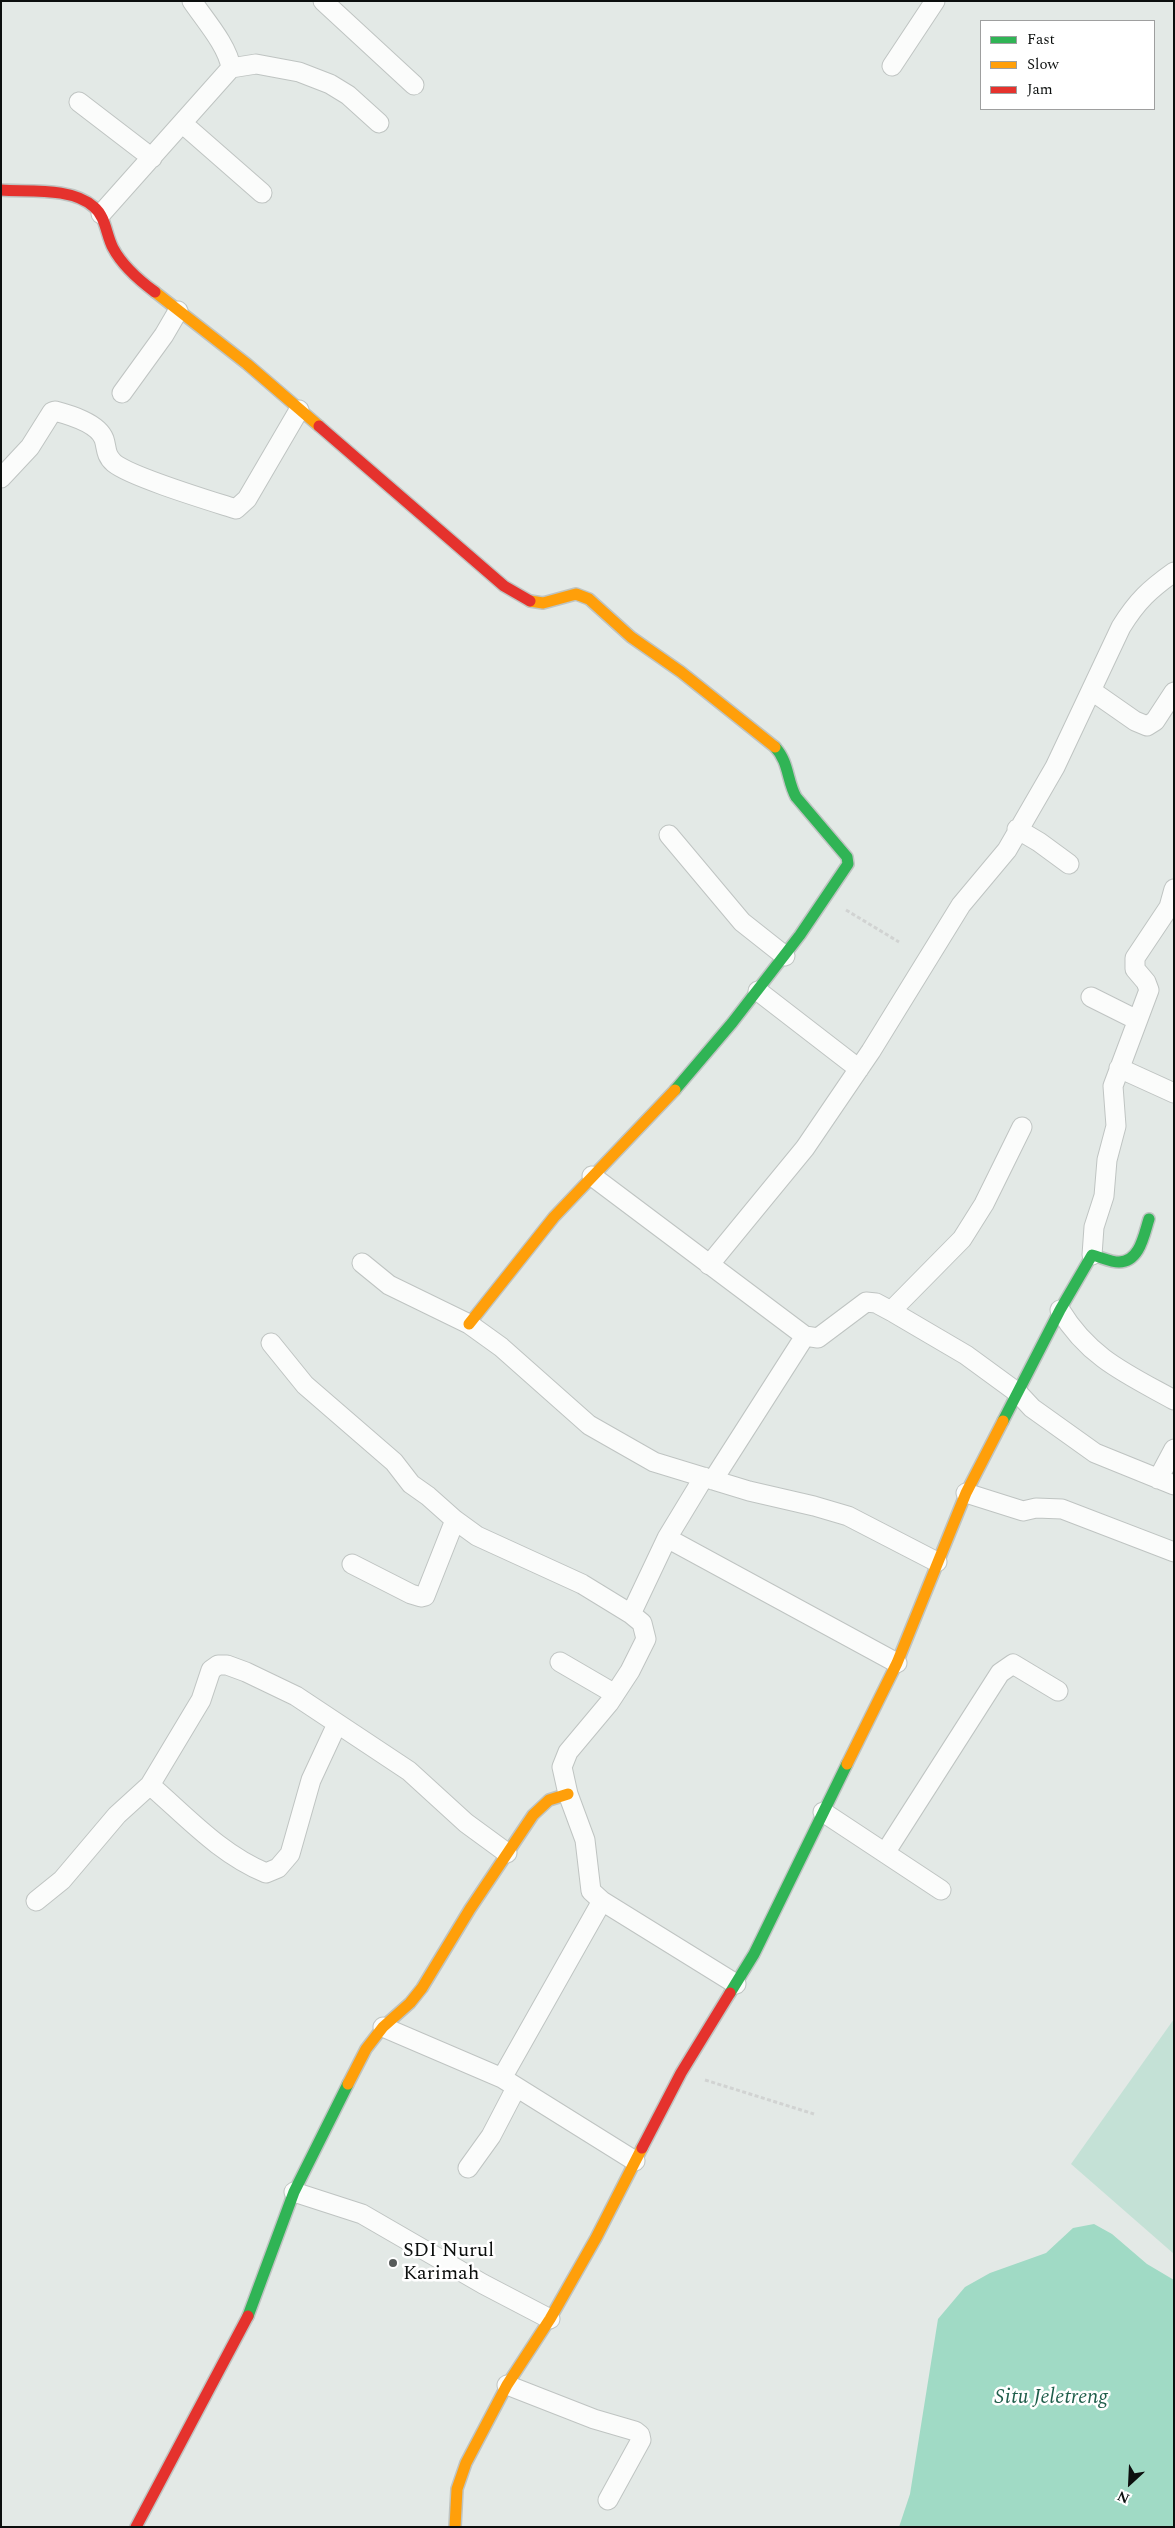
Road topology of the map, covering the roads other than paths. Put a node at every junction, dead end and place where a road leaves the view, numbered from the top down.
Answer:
1 (192, 1) edge
2 (323, 1) edge
3 (935, 1) edge
4 (892, 66) dead end
5 (231, 68) junction
6 (414, 86) dead end
7 (80, 102) dead end
8 (379, 122) dead end
9 (182, 123) junction
10 (152, 158) junction
11 (1, 190) edge
12 (262, 193) dead end
13 (102, 214) junction
14 (178, 311) junction
15 (122, 393) dead end
16 (300, 410) junction
17 (1, 478) edge
18 (1174, 572) edge
19 (1092, 691) junction
20 (1174, 692) edge
21 (1017, 829) junction
22 (669, 835) dead end
23 (1069, 864) dead end
24 (1174, 889) edge
25 (785, 956) junction
26 (758, 991) junction
27 (1091, 997) dead end
28 (1137, 1020) junction
29 (1119, 1068) junction
30 (858, 1069) junction
31 (1174, 1093) edge
32 (1022, 1127) dead end
33 (592, 1176) junction
34 (1149, 1219) dead end
35 (1092, 1255) junction
36 (362, 1263) dead end
37 (708, 1265) junction
38 (1060, 1310) junction
39 (891, 1311) junction
40 (469, 1324) junction
41 (805, 1336) junction
42 (271, 1343) dead end
43 (1018, 1393) junction
44 (1174, 1400) edge
45 (1174, 1448) edge
46 (708, 1479) junction
47 (1166, 1482) edge
48 (966, 1493) junction
49 (455, 1520) junction
50 (667, 1538) junction
51 (1174, 1552) edge
52 (937, 1562) junction
53 (352, 1564) dead end
54 (631, 1614) junction
55 (560, 1662) dead end
56 (897, 1663) junction
57 (1058, 1691) dead end
58 (615, 1694) junction
59 (337, 1724) junction
60 (150, 1785) junction
61 (568, 1794) junction
62 (823, 1812) junction
63 (507, 1853) junction
64 (885, 1853) junction
65 (941, 1890) dead end
66 (602, 1901) junction
67 (36, 1902) dead end
68 (736, 1984) junction
69 (383, 2027) junction
70 (509, 2083) junction
71 (635, 2161) junction
72 (468, 2168) dead end
73 (294, 2192) junction
74 (550, 2319) junction
75 (507, 2385) junction
76 (608, 2500) dead end
77 (136, 2527) edge
78 (455, 2527) edge

1 - 5 street
2 - 6 street
3 - 4 street
5 - 8 street
5 - 9 street
7 - 10 street
9 - 10 street
9 - 12 street
10 - 13 street
11 - 13 street
13 - 14 street
14 - 15 street
14 - 16 street
16 - 17 street
16 - 25 street
18 - 19 street
19 - 20 street
19 - 21 street
21 - 23 street
21 - 30 street
22 - 25 street
24 - 28 street
25 - 26 street
26 - 30 street
26 - 33 street
27 - 28 street
28 - 29 street
29 - 31 street
29 - 35 street
30 - 37 street
32 - 39 street
33 - 37 street
33 - 40 street
34 - 35 street
35 - 38 street
36 - 40 street
37 - 41 street
38 - 43 street
38 - 44 street
39 - 41 street
39 - 43 street
40 - 46 street
41 - 46 street
42 - 49 street
43 - 47 street
43 - 48 street
45 - 47 street
46 - 50 street
46 - 52 street
48 - 51 street
48 - 52 street
49 - 53 street
49 - 54 street
50 - 54 street
50 - 56 street
52 - 56 street
54 - 58 street
55 - 58 street
56 - 62 street
57 - 64 street
58 - 61 street
59 - 60 street
59 - 60 street
59 - 63 street
60 - 67 street
61 - 63 street
61 - 66 street
62 - 64 street
62 - 68 street
63 - 69 street
64 - 65 street
66 - 68 street
66 - 70 street
68 - 71 street
69 - 70 street
69 - 73 street
70 - 71 street
70 - 72 street
71 - 74 street
73 - 74 street
73 - 77 street
74 - 75 street
75 - 76 street
75 - 78 street

